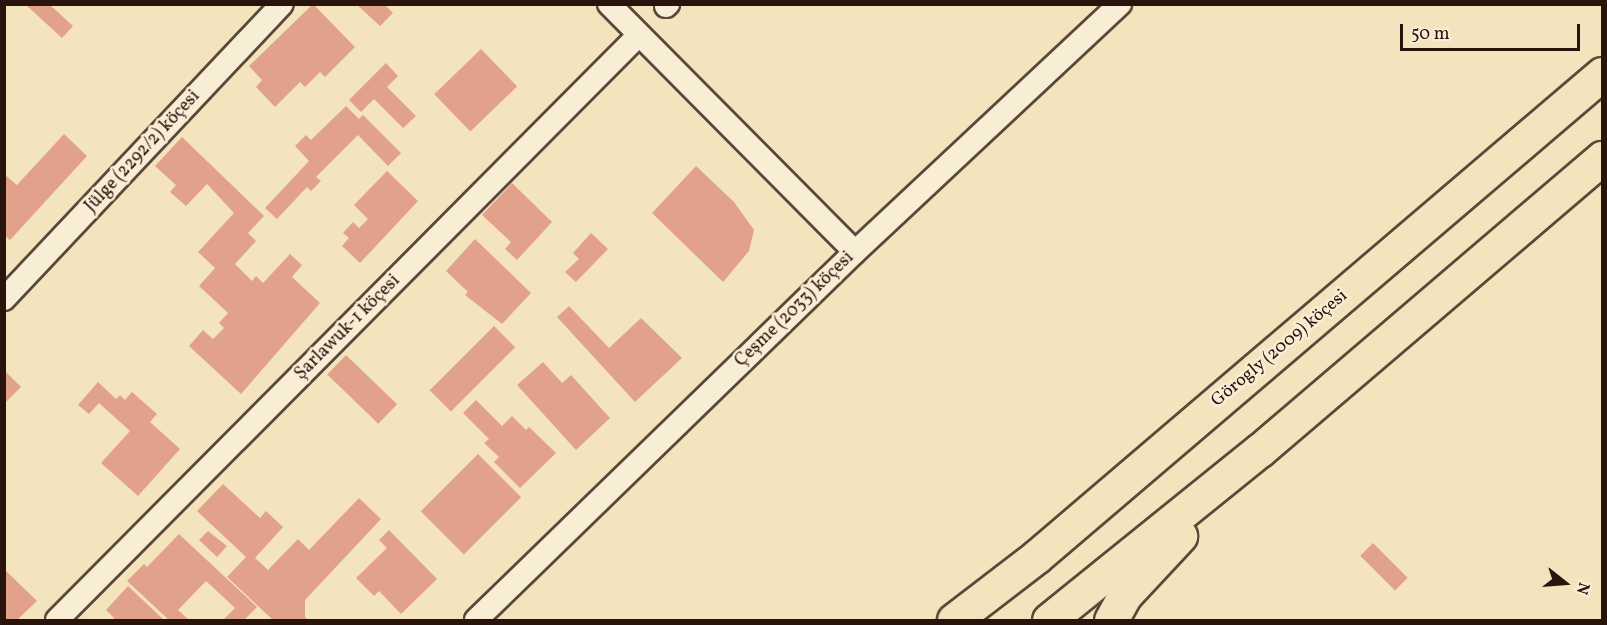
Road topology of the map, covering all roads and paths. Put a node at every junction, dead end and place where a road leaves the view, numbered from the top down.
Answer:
1 (282, 4) edge
2 (609, 4) edge
3 (1120, 4) edge
4 (639, 34) junction
5 (1602, 74) edge
6 (1602, 158) edge
7 (855, 252) junction
8 (4, 299) edge
9 (1260, 450) junction
10 (57, 621) edge
11 (476, 621) edge
12 (954, 621) edge
13 (1049, 621) edge
14 (1111, 621) edge

1 - 8 street, Jülge (2292/2) köçesi
2 - 4 street
3 - 7 street, Çeşme (2033) köçesi
4 - 7 street
4 - 10 street, Şarlawuk-1 köçesi
5 - 12 main road, Görogly (2009) köçesi
6 - 9 main road
7 - 11 street, Çeşme (2033) köçesi
9 - 13 main road
9 - 14 main road

